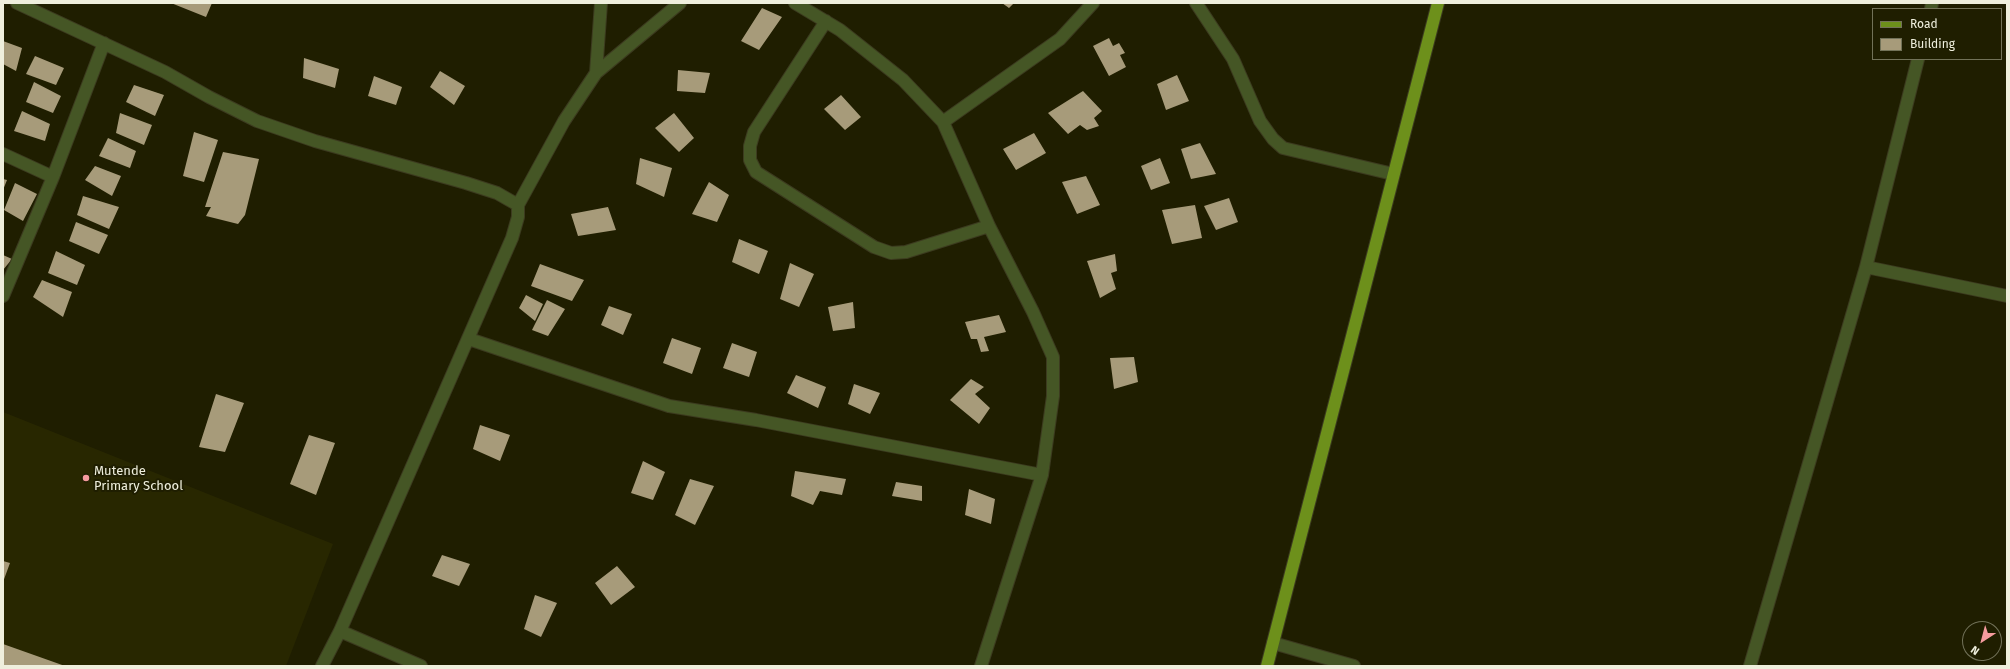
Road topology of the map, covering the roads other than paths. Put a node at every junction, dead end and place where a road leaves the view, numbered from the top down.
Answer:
1 (18, 3) edge
2 (601, 3) edge
3 (680, 3) edge
4 (795, 3) edge
5 (1093, 3) edge
6 (1196, 3) edge
7 (1438, 3) edge
8 (826, 21) junction
9 (104, 43) junction
10 (1918, 60) edge
11 (596, 73) junction
12 (943, 122) junction
13 (3, 154) edge
14 (1393, 174) junction
15 (52, 177) junction
16 (518, 205) junction
17 (988, 226) junction
18 (1866, 267) junction
19 (3, 296) edge
20 (2007, 296) edge
21 (469, 339) junction
22 (1042, 475) junction
23 (340, 631) junction
24 (1273, 643) junction
25 (322, 666) edge
26 (421, 666) edge
27 (981, 666) edge
28 (1267, 666) edge
29 (1354, 666) edge
30 (1750, 666) edge

1 - 9 street
2 - 11 street
3 - 11 street
4 - 8 street
5 - 12 street
6 - 14 street
7 - 14 main road
8 - 12 street
8 - 17 street
9 - 15 street
9 - 16 street
10 - 18 street
11 - 16 street
12 - 17 street
13 - 15 street
14 - 24 main road
15 - 19 street
16 - 21 street
17 - 22 street
18 - 20 street
18 - 30 street
21 - 22 street
21 - 23 street
22 - 27 street
23 - 25 street
23 - 26 street
24 - 28 main road
24 - 29 street

